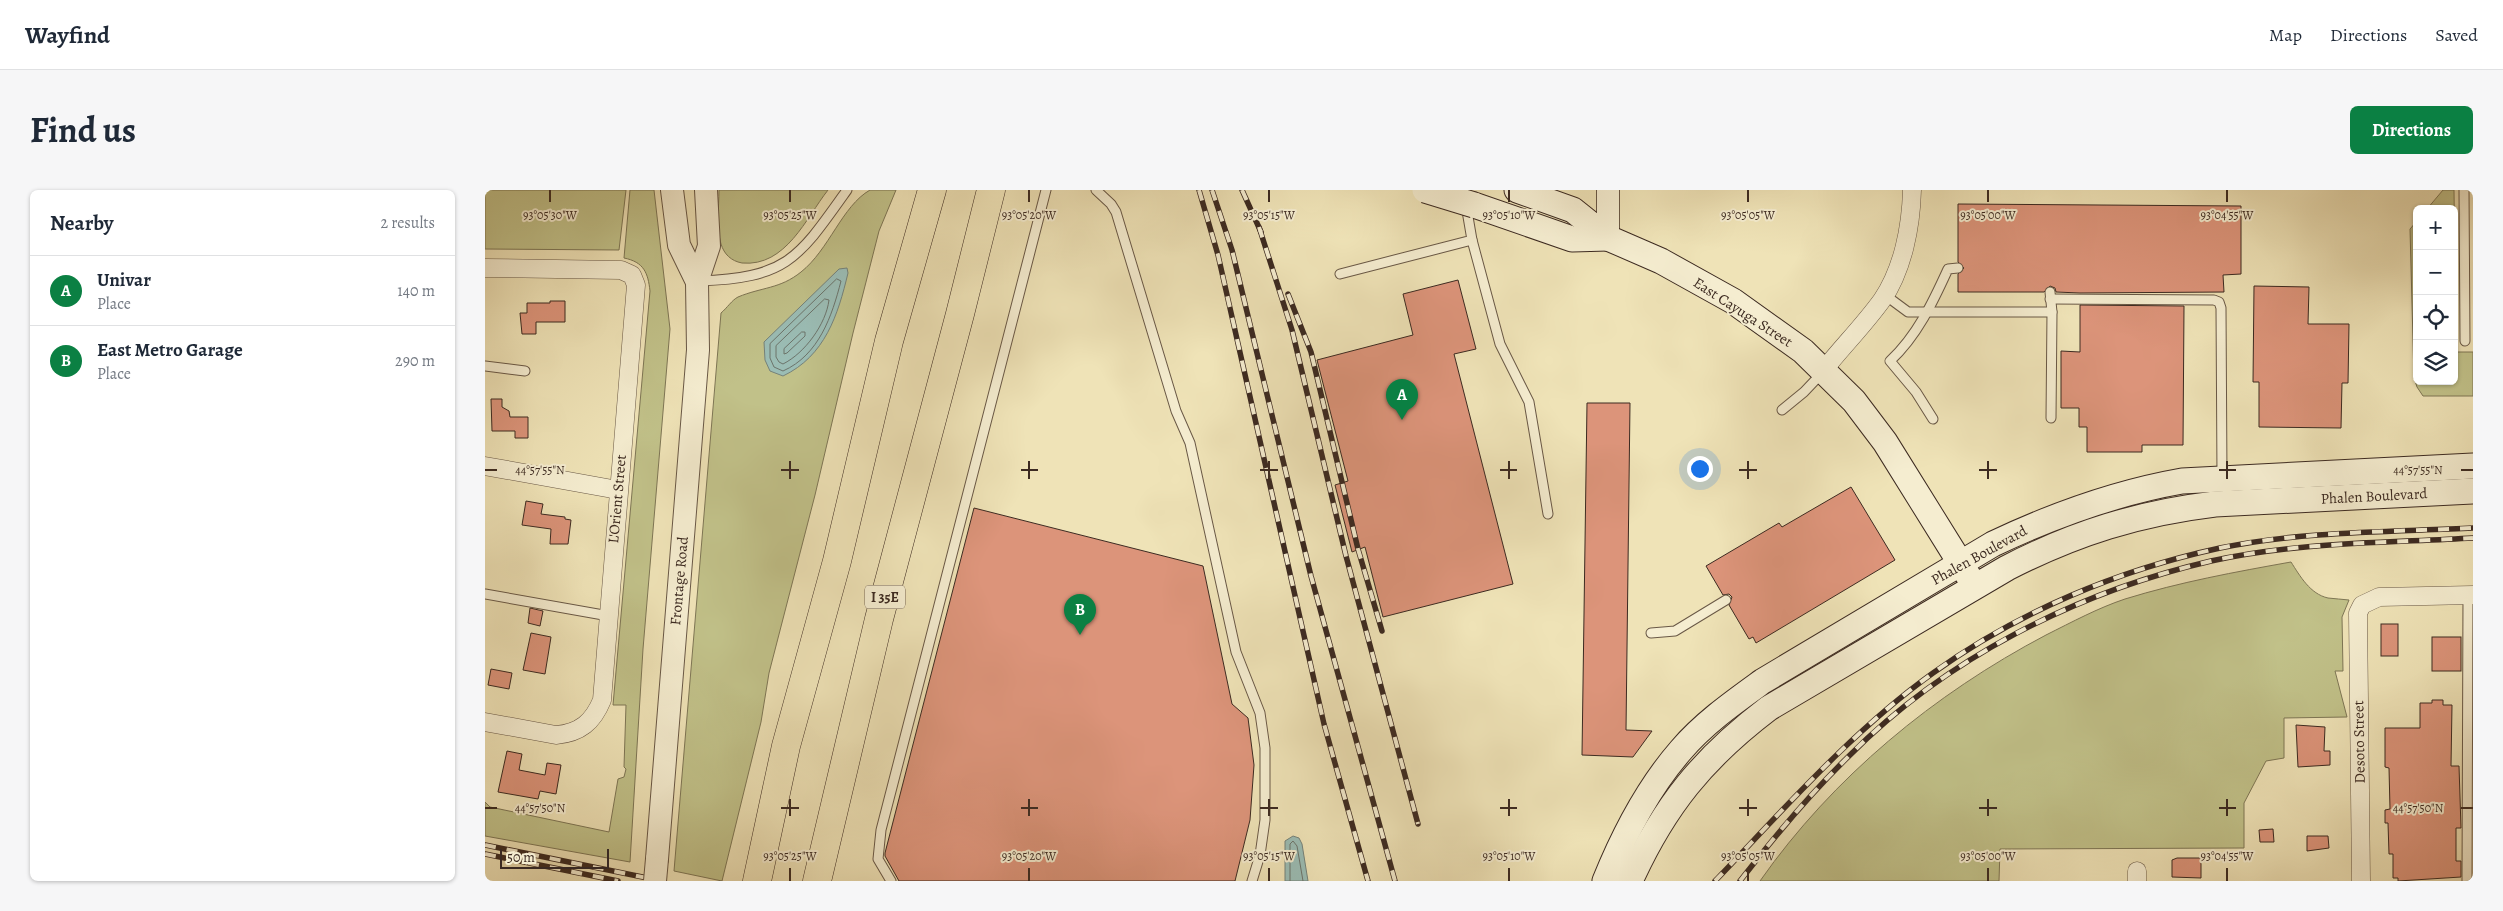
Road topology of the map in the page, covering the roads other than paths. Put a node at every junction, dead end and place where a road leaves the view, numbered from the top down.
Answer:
1 (672, 190) edge
2 (706, 190) edge
3 (847, 190) edge
4 (1046, 190) edge
5 (1096, 190) edge
6 (1425, 190) edge
7 (1463, 190) edge
8 (1517, 190) edge
9 (1608, 190) edge
10 (1912, 190) edge
11 (2464, 190) edge
12 (929, 200) edge
13 (988, 202) edge
14 (1607, 238) junction
15 (1472, 240) junction
16 (485, 268) edge
17 (1958, 268) dead end
18 (1340, 274) dead end
19 (697, 282) junction
20 (1885, 295) junction
21 (1928, 312) junction
22 (2052, 312) junction
23 (2465, 341) dead end
24 (485, 366) edge
25 (525, 371) dead end
26 (1823, 371) junction
27 (1782, 410) dead end
28 (1933, 418) dead end
29 (2051, 418) dead end
30 (485, 466) edge
31 (2473, 466) edge
32 (2222, 478) junction
33 (618, 490) junction
34 (2473, 492) edge
35 (1548, 514) dead end
36 (1961, 563) junction
37 (1975, 587) junction
38 (485, 594) edge
39 (2471, 595) edge
40 (1726, 600) dead end
41 (609, 616) junction
42 (1651, 633) dead end
43 (485, 722) edge
44 (656, 870) edge
45 (757, 875) edge
46 (817, 881) edge
47 (891, 881) edge
48 (1252, 881) edge
49 (1605, 881) edge
50 (1630, 881) edge
51 (2361, 881) edge
52 (2467, 881) edge

1 - 19 street, Frontage Road
2 - 19 street, Frontage Road
3 - 19 lane
4 - 47 lane
5 - 48 lane
6 - 14 main road, East Cayuga Street, bridge
7 - 15 lane
8 - 14 main road, East Cayuga Street
9 - 14 street
10 - 20 street
11 - 23 lane
12 - 45 highway
13 - 46 highway, I 35E
14 - 26 main road, East Cayuga Street
15 - 18 lane
15 - 35 lane
16 - 33 street, L'Orient Street
17 - 21 lane
19 - 44 street, Frontage Road
20 - 21 lane
20 - 26 street
21 - 22 lane
21 - 28 lane
22 - 29 lane
22 - 32 lane
24 - 25 lane
26 - 27 lane
26 - 36 main road, East Cayuga Street
30 - 33 street
31 - 32 main road, Phalen Boulevard
32 - 36 main road, Phalen Boulevard
33 - 41 street, L'Orient Street
34 - 37 main road, Phalen Boulevard
36 - 37 main road, East Cayuga Street
36 - 49 main road, Phalen Boulevard
37 - 50 main road, Phalen Boulevard
38 - 41 lane
39 - 51 street, Desoto Street
39 - 52 lane
40 - 42 lane
41 - 43 street, L'Orient Street

